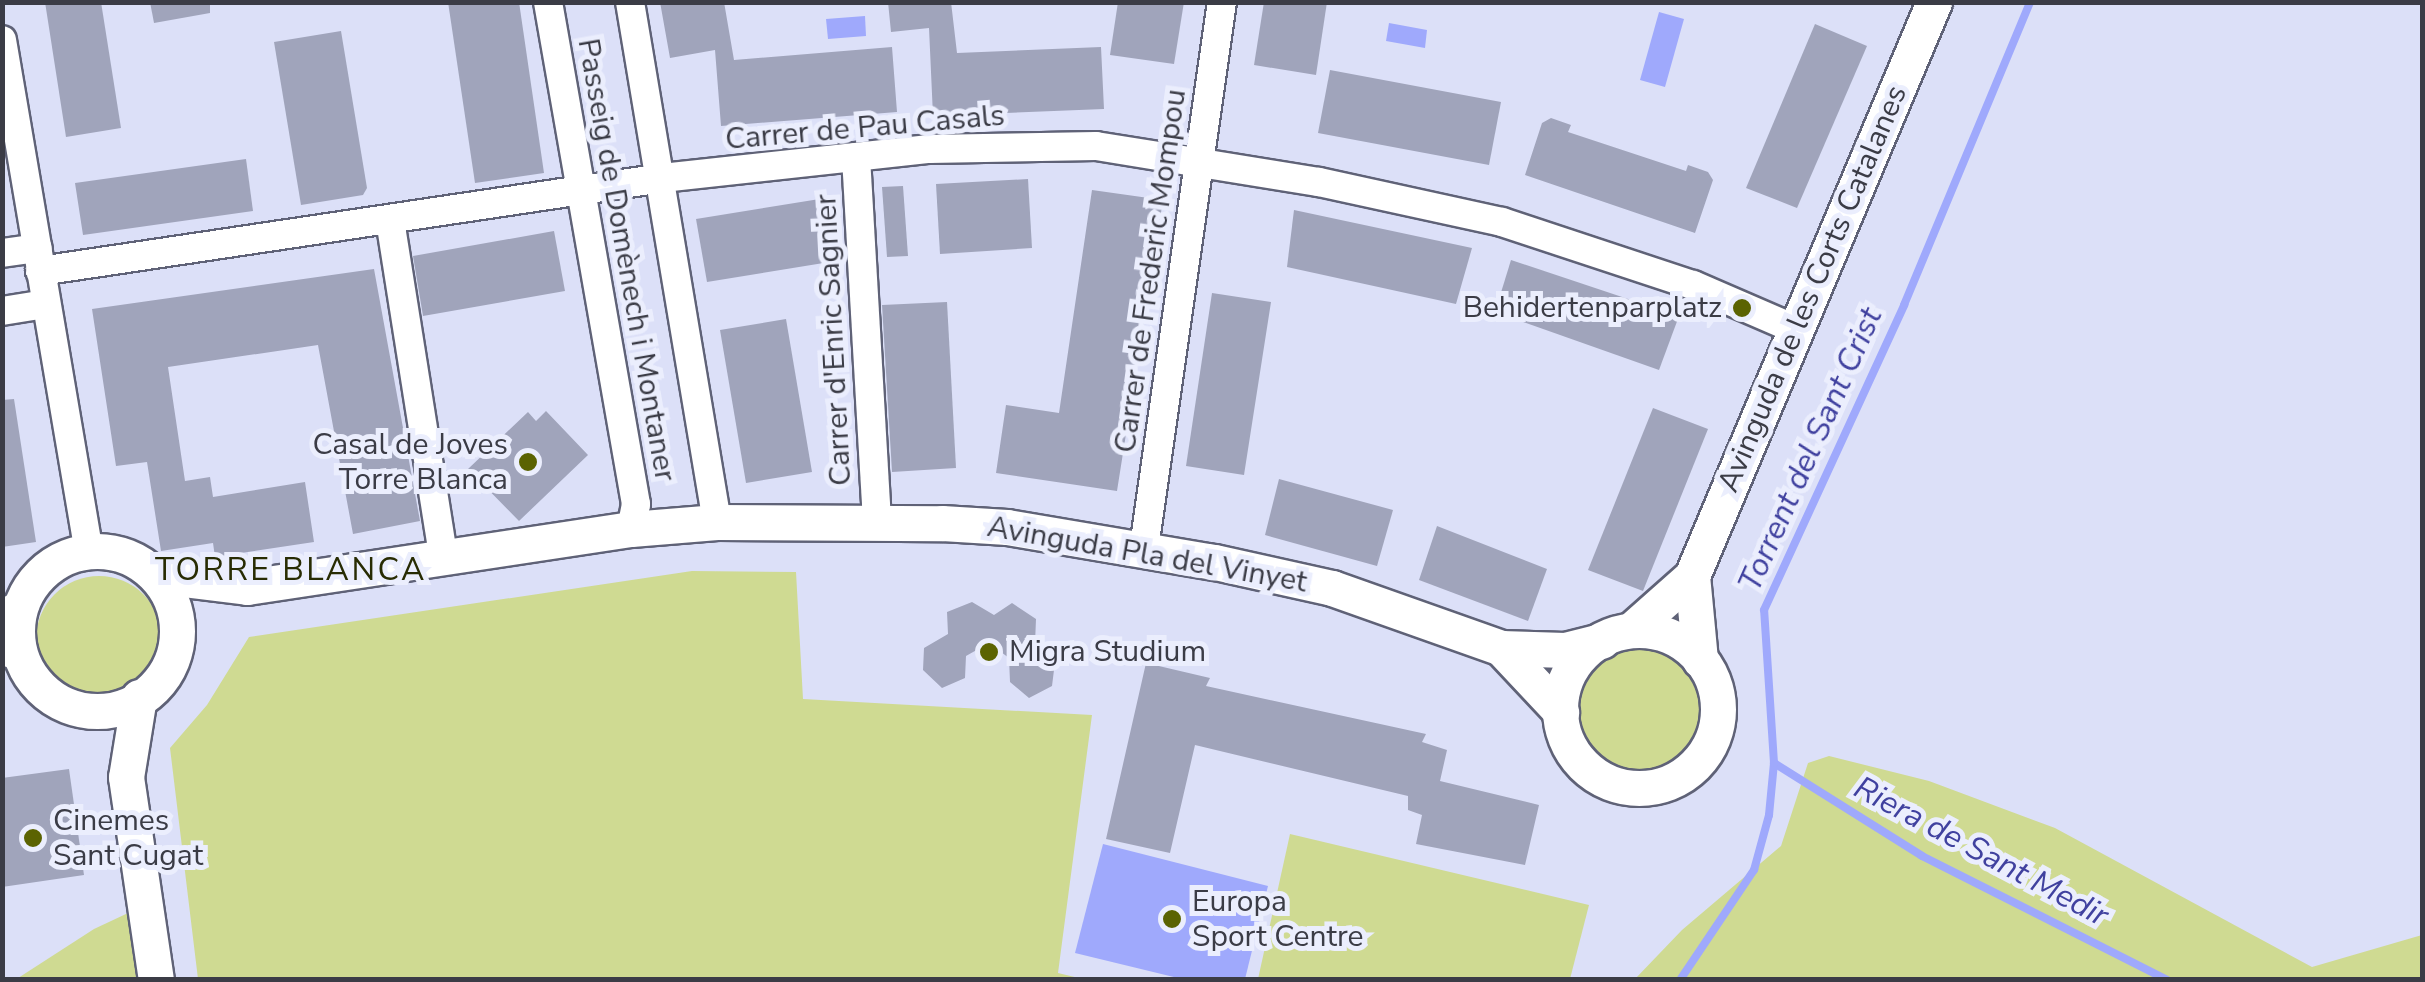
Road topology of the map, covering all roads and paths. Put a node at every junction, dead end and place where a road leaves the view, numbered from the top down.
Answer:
1 (548, 2) edge
2 (630, 2) edge
3 (1222, 2) edge
4 (1934, 2) edge
5 (2, 40) edge
6 (856, 157) junction
7 (1198, 164) junction
8 (662, 178) junction
9 (580, 192) junction
10 (390, 220) junction
11 (2, 254) edge
12 (39, 260) junction
13 (45, 304) junction
14 (2, 311) edge
15 (1796, 330) junction
16 (877, 520) junction
17 (718, 522) junction
18 (631, 529) junction
19 (1144, 548) junction
20 (89, 554) junction
21 (443, 556) junction
22 (158, 576) junction
23 (1692, 576) junction
24 (247, 587) junction
25 (11, 610) edge
26 (1617, 635) junction
27 (178, 637) junction
28 (1501, 648) junction
29 (11, 654) edge
30 (1700, 660) junction
31 (140, 698) junction
32 (76, 708) junction
33 (1561, 712) junction
34 (126, 777) junction
35 (156, 980) edge

1 - 9 street, Passeig de Domènech i Montaner
2 - 8 street, Passeig de Domènech i Montaner
3 - 7 street, Carrer de Frederic Mompou
4 - 15 main road, Avinguda de les Corts Catalanes
5 - 12 street
6 - 7 street, Carrer de Pau Casals
6 - 8 street, Carrer de Pau Casals
6 - 16 street, Carrer d'Enric Sagnier
7 - 15 street, Carrer de Pau Casals
7 - 19 street, Carrer de Frederic Mompou
8 - 9 street, Carrer de Pau Casals
8 - 17 street, Passeig de Domènech i Montaner
9 - 10 street, Carrer de Pau Casals
9 - 18 street, Passeig de Domènech i Montaner
10 - 12 street, Carrer de Pau Casals
10 - 21 street
11 - 12 street, Carrer de Pau Casals
12 - 13 street
13 - 14 street
13 - 20 street
15 - 23 main road, Avinguda de les Corts Catalanes
16 - 17 main road, Avinguda Pla del Vinyet
16 - 19 main road, Avinguda Pla del Vinyet
17 - 18 main road, Avinguda Pla del Vinyet
18 - 21 main road, Avinguda Pla del Vinyet
19 - 28 main road, Avinguda Pla del Vinyet
20 - 22 main road
20 - 25 main road
21 - 24 main road, Avinguda Pla del Vinyet
22 - 24 main road, Avinguda Pla del Vinyet
22 - 27 main road
23 - 26 main road, Avinguda de les Corts Catalanes
23 - 30 main road, Avinguda de les Corts Catalanes
24 - 27 main road, Avinguda Pla del Vinyet
25 - 29 main road
26 - 28 main road, Avinguda Pla del Vinyet
26 - 30 main road
26 - 33 main road
27 - 31 main road
28 - 33 main road, Avinguda Pla del Vinyet
29 - 32 main road
30 - 33 main road
31 - 32 main road
31 - 34 main road
32 - 34 main road
34 - 35 main road

